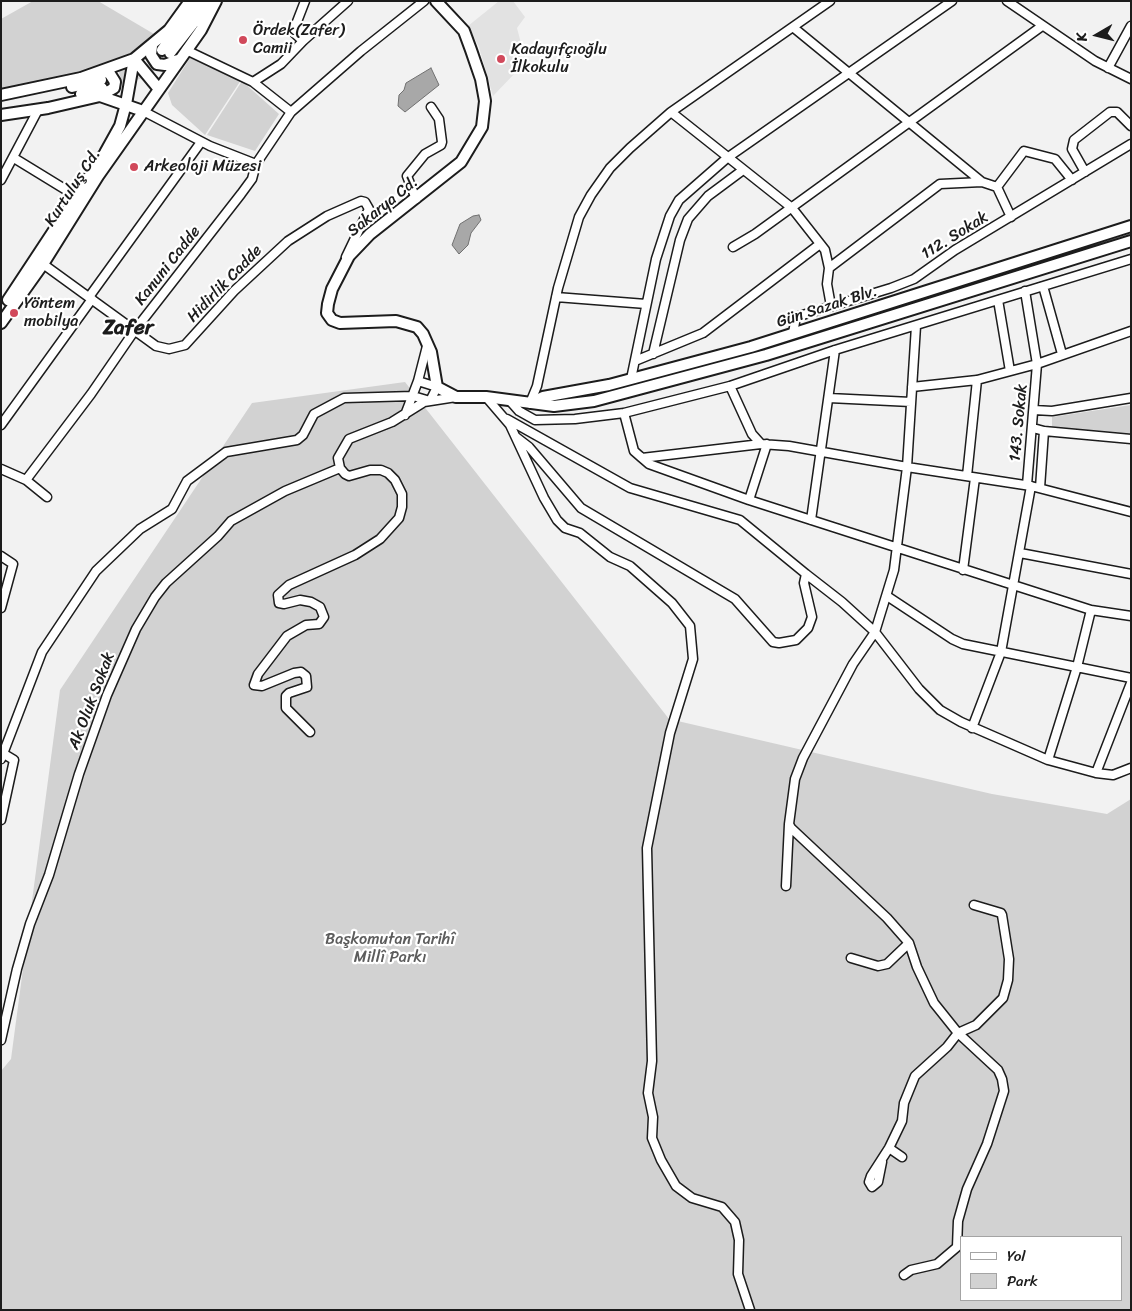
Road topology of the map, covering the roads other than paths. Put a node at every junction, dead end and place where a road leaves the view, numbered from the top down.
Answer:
1 (190, 1) edge
2 (199, 1) edge
3 (210, 1) edge
4 (216, 1) edge
5 (306, 1) edge
6 (348, 1) edge
7 (424, 1) edge
8 (436, 1) edge
9 (830, 1) edge
10 (952, 1) edge
11 (1007, 1) edge
12 (1042, 26) junction
13 (1131, 26) edge
14 (794, 28) junction
15 (303, 41) junction
16 (186, 50) junction
17 (166, 52) junction
18 (134, 59) junction
19 (1108, 68) junction
20 (848, 74) junction
21 (1131, 79) edge
22 (253, 82) junction
23 (102, 84) junction
24 (158, 88) junction
25 (1, 96) edge
26 (112, 100) junction
27 (126, 104) junction
28 (431, 107) dead end
29 (1, 109) edge
30 (38, 110) junction
31 (143, 111) junction
32 (291, 112) junction
33 (670, 112) junction
34 (1, 115) edge
35 (911, 122) junction
36 (120, 126) junction
37 (1131, 126) edge
38 (201, 142) junction
39 (1131, 144) edge
40 (14, 158) junction
41 (727, 158) junction
42 (256, 164) junction
43 (743, 170) junction
44 (1085, 172) junction
45 (1, 180) edge
46 (1072, 180) junction
47 (982, 182) junction
48 (997, 188) junction
49 (76, 196) junction
50 (416, 199) junction
51 (792, 208) junction
52 (1011, 217) junction
53 (1131, 226) edge
54 (1131, 241) edge
55 (820, 244) junction
56 (733, 248) dead end
57 (1131, 259) edge
58 (43, 264) junction
59 (829, 268) junction
60 (339, 273) junction
61 (1043, 286) junction
62 (1026, 292) junction
63 (556, 297) junction
64 (90, 298) junction
65 (998, 300) junction
66 (646, 304) junction
67 (831, 306) junction
68 (1, 312) edge
69 (1, 323) edge
70 (916, 326) junction
71 (135, 330) junction
72 (1131, 331) edge
73 (793, 333) junction
74 (427, 342) junction
75 (835, 350) junction
76 (653, 354) junction
77 (1062, 354) junction
78 (634, 361) junction
79 (1037, 364) junction
80 (1010, 371) junction
81 (631, 379) junction
82 (976, 380) junction
83 (418, 381) junction
84 (437, 386) junction
85 (730, 386) junction
86 (912, 386) junction
87 (413, 396) junction
88 (456, 396) junction
89 (486, 397) junction
90 (829, 398) junction
91 (1131, 398) edge
92 (430, 401) junction
93 (511, 402) junction
94 (911, 402) junction
95 (530, 403) junction
96 (1034, 410) junction
97 (624, 413) junction
98 (405, 415) junction
99 (503, 416) junction
100 (1, 425) edge
101 (1033, 428) junction
102 (1044, 431) junction
103 (516, 437) junction
104 (1131, 439) edge
105 (764, 444) junction
106 (822, 451) junction
107 (642, 458) junction
108 (907, 467) junction
109 (340, 468) junction
110 (1, 469) edge
111 (971, 477) junction
112 (26, 480) junction
113 (1029, 486) junction
114 (1040, 488) junction
115 (47, 497) dead end
116 (749, 500) junction
117 (1131, 512) edge
118 (811, 520) junction
119 (897, 546) junction
120 (1020, 553) junction
121 (1, 556) edge
122 (963, 570) junction
123 (806, 574) junction
124 (1131, 574) edge
125 (1014, 586) junction
126 (887, 596) junction
127 (1, 608) edge
128 (1091, 610) junction
129 (1131, 616) edge
130 (875, 632) junction
131 (1001, 652) junction
132 (1077, 667) junction
133 (1131, 678) edge
134 (1131, 683) edge
135 (972, 728) junction
136 (310, 732) dead end
137 (2, 757) edge
138 (1048, 760) junction
139 (1131, 768) edge
140 (1096, 773) junction
141 (1, 820) edge
142 (789, 824) junction
143 (786, 886) dead end
144 (974, 905) dead end
145 (909, 943) junction
146 (851, 958) dead end
147 (958, 1033) junction
148 (1, 1040) edge
149 (890, 1148) junction
150 (902, 1157) dead end
151 (882, 1162) dead end
152 (904, 1275) dead end
153 (750, 1310) edge

1 - 17 main road
2 - 17 main road
3 - 17 main road
4 - 16 main road
5 - 15 street
6 - 15 street
7 - 32 street, Kanuni Cadde
8 - 50 main road, Sakarya Cd.
9 - 14 street
10 - 20 street
11 - 12 street
12 - 19 street
12 - 35 street
13 - 19 street
14 - 20 street
14 - 33 street
15 - 22 street
16 - 17 main road
16 - 22 street
17 - 18 main road
17 - 24 main road, Kurtuluş Cd.
18 - 23 main road
18 - 24 main road
18 - 27 main road, Kurtuluş Cd.
19 - 21 street
20 - 35 street
20 - 41 street
22 - 32 street
23 - 25 main road
23 - 26 main road
23 - 29 main road
23 - 30 main road
24 - 31 main road, Kurtuluş Cd.
26 - 27 main road
26 - 36 main road
27 - 31 main road
27 - 36 main road, Kurtuluş Cd.
28 - 50 street
30 - 34 main road
30 - 40 street
31 - 38 street
31 - 58 main road, Kurtuluş Cd.
32 - 42 street, Kanuni Cadde
33 - 41 street
33 - 63 street
35 - 47 street
35 - 51 street
36 - 49 main road, Kurtuluş Cd.
37 - 44 street
38 - 42 street
38 - 64 street
39 - 44 street, 112. Sokak
40 - 45 street
40 - 49 street
41 - 43 street
41 - 66 street
42 - 71 street, Kanuni Cadde
43 - 51 street
43 - 76 street
44 - 46 street, 112. Sokak
46 - 48 street
46 - 52 street, 112. Sokak
47 - 48 street
47 - 59 street
48 - 52 street
49 - 68 main road, Kurtuluş Cd.
50 - 60 main road, Sakarya Cd.
51 - 55 street
51 - 56 street
52 - 67 street, 112. Sokak
53 - 73 main road, Gün Sazak Blv.
54 - 95 main road, Gün Sazak Blv.
55 - 59 street
55 - 76 street
57 - 61 street
58 - 64 street, Hidirlik Cadde
58 - 69 main road, Kurtuluş Cd.
59 - 67 street
60 - 71 street, Hidirlik Cadde
60 - 74 main road, Sakarya Cd.
61 - 62 street
61 - 77 street
62 - 65 street
62 - 79 street, 143. Sokak
63 - 66 street
63 - 95 street
64 - 71 street, Hidirlik Cadde
64 - 100 street
65 - 70 street
65 - 80 street
66 - 78 street
67 - 73 street, 112. Sokak
70 - 75 street
70 - 86 street
71 - 112 street, Kanuni Cadde
72 - 77 street
73 - 81 main road, Gün Sazak Blv.
74 - 83 street
74 - 84 main road, Sakarya Cd.
75 - 85 street
75 - 90 street
76 - 78 street
77 - 79 street
78 - 81 street
79 - 80 street
79 - 96 street, 143. Sokak
80 - 82 street
81 - 95 main road, Gün Sazak Blv.
82 - 86 street
82 - 111 street
83 - 84 street
83 - 87 street
84 - 88 main road
84 - 92 street
85 - 97 street
85 - 105 street
86 - 94 street
87 - 92 street
87 - 98 street
87 - 137 street
88 - 89 main road, Gün Sazak Blv.
88 - 92 street
89 - 93 main road, Gün Sazak Blv.
89 - 99 street
90 - 94 street
90 - 106 street
91 - 96 street
92 - 98 street
93 - 95 main road, Gün Sazak Blv.
93 - 97 street
94 - 108 street
96 - 101 street, 143. Sokak
97 - 107 street
98 - 109 street
99 - 103 street
99 - 123 street
101 - 102 street
101 - 113 street, 143. Sokak
102 - 104 street
102 - 114 street
103 - 123 street
103 - 153 street
105 - 106 street
105 - 107 street
105 - 116 street
106 - 108 street
106 - 118 street
107 - 116 street
108 - 111 street
108 - 119 street
109 - 136 street
109 - 148 street, Ak Oluk Sokak
110 - 112 street
111 - 113 street
111 - 122 street
112 - 115 street
113 - 114 street
113 - 120 street, 143. Sokak
114 - 117 street
116 - 118 street
118 - 119 street
119 - 122 street
119 - 126 street
120 - 124 street
120 - 125 street, 143. Sokak
121 - 127 street
122 - 125 street
123 - 130 street
125 - 128 street
125 - 131 street, 143. Sokak
126 - 130 street
126 - 131 street
128 - 129 street
128 - 132 street
130 - 135 street
130 - 142 street
131 - 132 street
131 - 135 street, 143. Sokak
132 - 133 street
132 - 138 street
134 - 140 street
135 - 138 street
137 - 141 street
138 - 140 street
139 - 140 street
142 - 143 street
142 - 145 street
144 - 147 street
145 - 146 street
145 - 147 street
147 - 149 street
147 - 152 street
149 - 150 street
149 - 151 street

